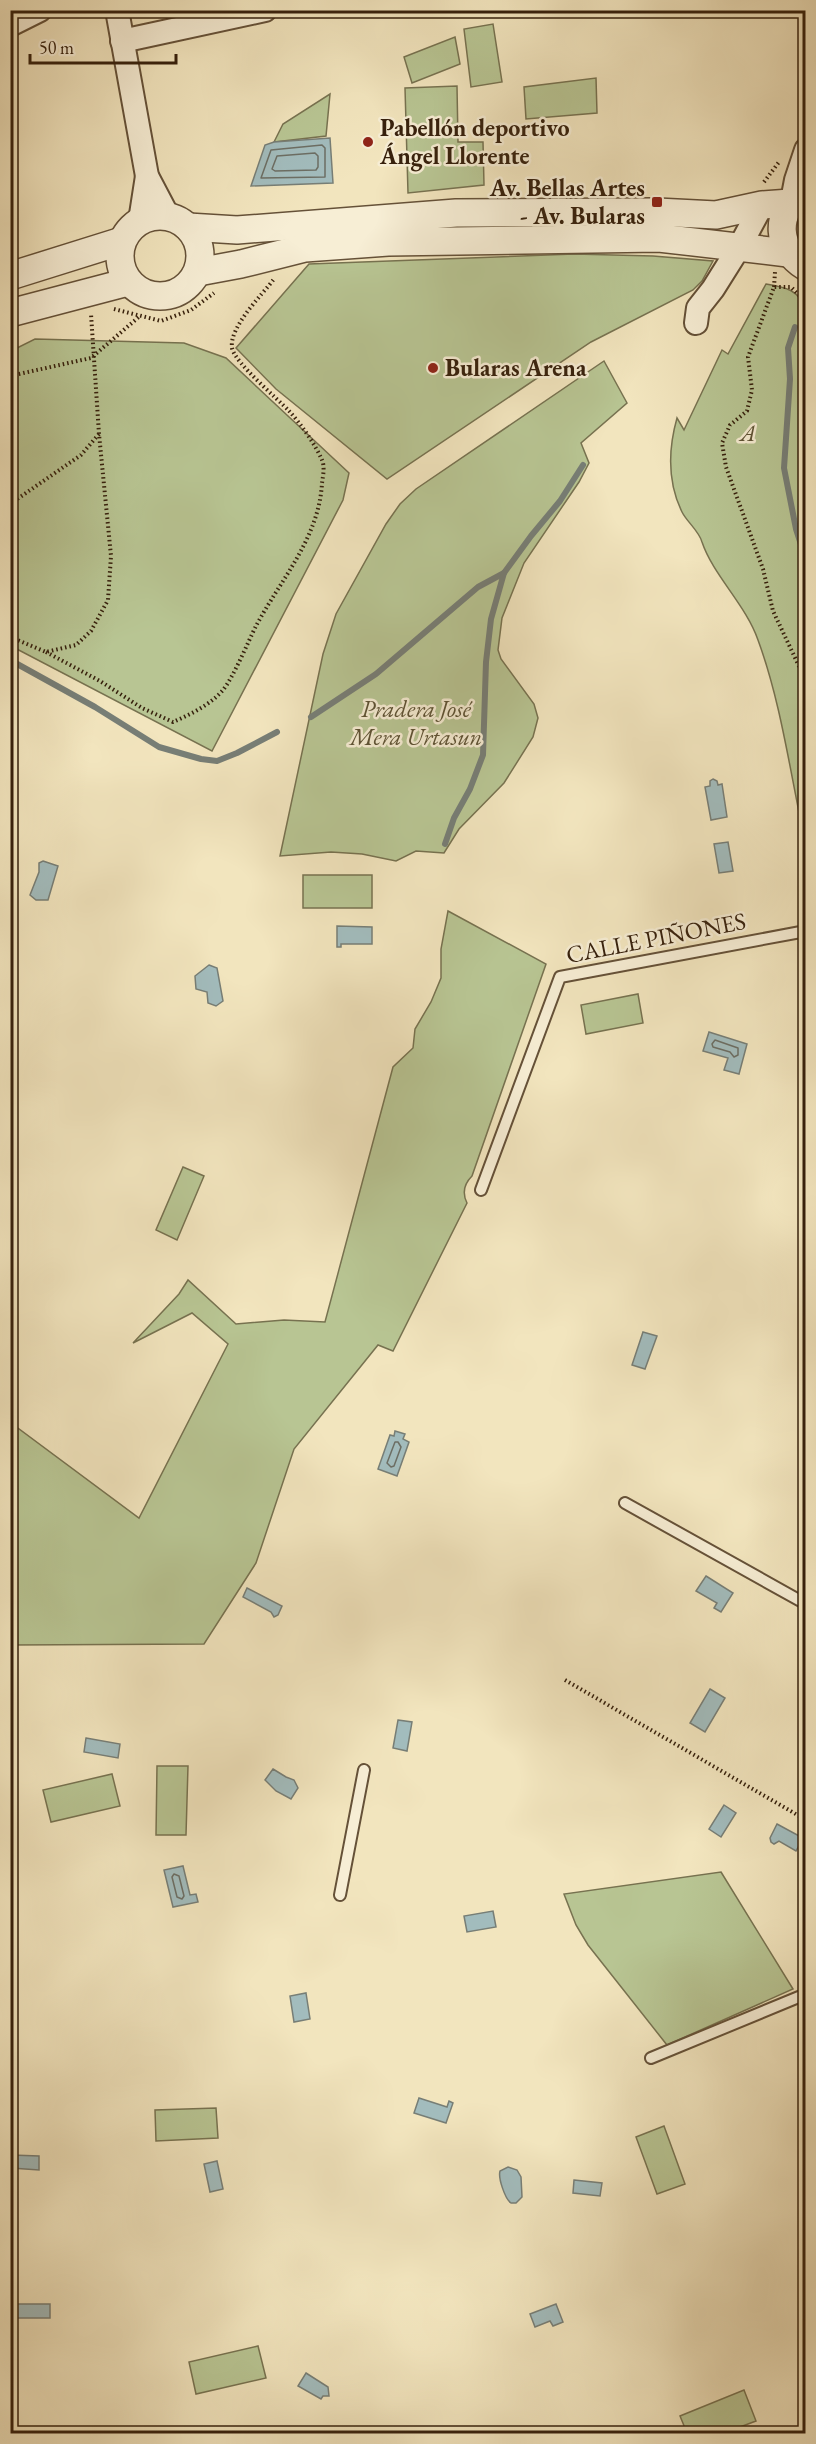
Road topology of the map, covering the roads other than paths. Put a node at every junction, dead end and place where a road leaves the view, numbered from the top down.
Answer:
1 (40, 10) edge
2 (117, 10) edge
3 (265, 10) edge
4 (10, 25) edge
5 (122, 41) junction
6 (806, 150) edge
7 (147, 176) junction
8 (762, 195) junction
9 (796, 198) edge
10 (178, 221) junction
11 (131, 231) junction
12 (749, 247) junction
13 (797, 260) edge
14 (198, 272) junction
15 (10, 276) edge
16 (128, 282) junction
17 (10, 313) edge
18 (806, 932) edge
19 (481, 1190) dead end
20 (625, 1503) dead end
21 (806, 1604) edge
22 (363, 1770) dead end
23 (340, 1895) dead end
24 (806, 1994) edge
25 (651, 2058) dead end

1 - 4 street
2 - 5 street
3 - 5 street
5 - 7 street
6 - 9 street
7 - 10 street
7 - 11 street
8 - 9 street
8 - 10 street
8 - 12 street
9 - 13 street
10 - 11 street
10 - 14 street
11 - 15 street
11 - 16 street
12 - 13 street
12 - 14 street
14 - 16 street
16 - 17 street
18 - 19 lane, CALLE PIÑONES
20 - 21 lane
22 - 23 lane
24 - 25 lane

